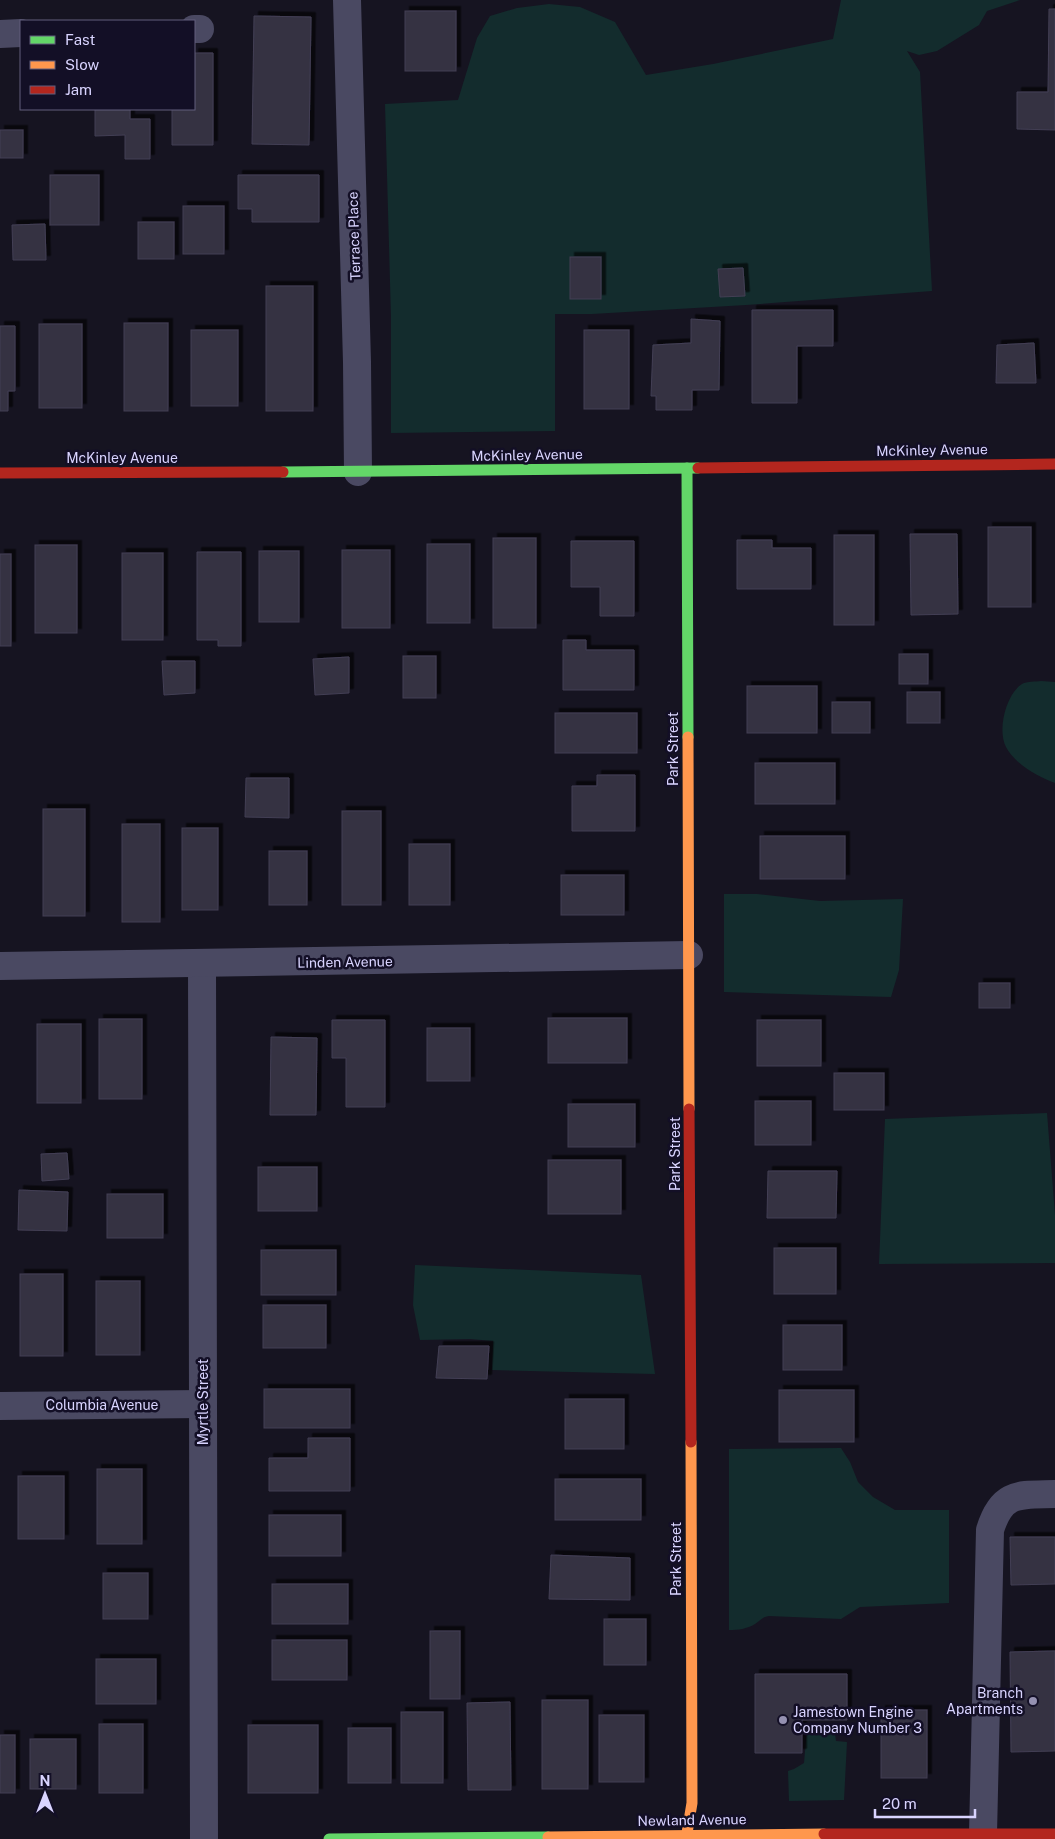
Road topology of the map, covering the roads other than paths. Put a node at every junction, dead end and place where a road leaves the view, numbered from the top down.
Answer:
1 (347, 0) edge
2 (0, 34) edge
3 (20, 34) edge
4 (1055, 464) edge
5 (687, 468) junction
6 (358, 472) junction
7 (0, 473) edge
8 (689, 955) junction
9 (202, 964) junction
10 (0, 966) edge
11 (203, 1404) junction
12 (0, 1406) edge
13 (1055, 1494) edge
14 (983, 1834) junction
15 (1055, 1834) edge
16 (687, 1837) edge
17 (204, 1839) edge
18 (329, 1839) edge

1 - 6 street, Terrace Place
2 - 3 street
4 - 5 street, McKinley Avenue
5 - 6 street, McKinley Avenue
5 - 8 street, Park Street
6 - 7 street, McKinley Avenue
8 - 9 street, Linden Avenue
8 - 16 street, Park Street
9 - 10 street, Linden Avenue
9 - 11 street, Myrtle Street
11 - 12 street, Columbia Avenue
11 - 17 street, Myrtle Street
13 - 14 street
14 - 15 street, Newland Avenue
14 - 16 street, Newland Avenue
16 - 18 street, Newland Avenue

